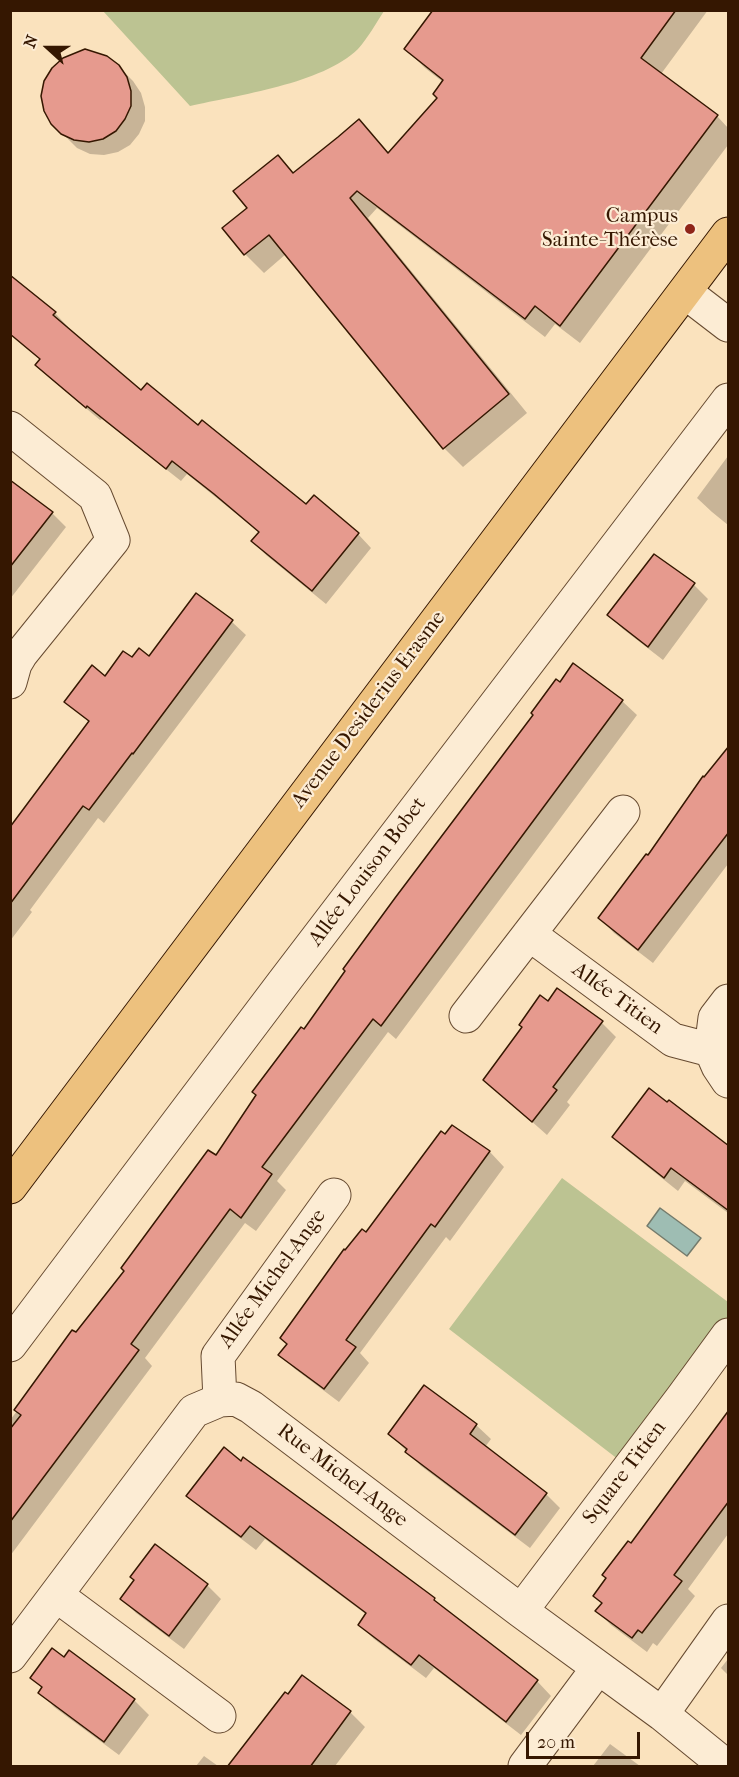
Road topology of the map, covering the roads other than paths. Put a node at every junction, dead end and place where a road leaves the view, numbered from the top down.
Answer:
1 (729, 234) edge
2 (685, 292) junction
3 (729, 326) edge
4 (729, 400) edge
5 (10, 428) edge
6 (10, 682) edge
7 (623, 812) dead end
8 (529, 934) junction
9 (729, 1001) edge
10 (466, 1016) dead end
11 (711, 1050) junction
12 (729, 1081) edge
13 (10, 1187) edge
14 (334, 1195) dead end
15 (729, 1335) edge
16 (10, 1345) edge
17 (220, 1400) junction
18 (56, 1595) junction
19 (521, 1611) junction
20 (729, 1621) edge
21 (10, 1656) edge
22 (598, 1668) junction
23 (662, 1714) junction
24 (219, 1716) dead end
25 (525, 1767) edge
26 (726, 1767) edge

1 - 2 main road, Avenue Desiderius Erasme
2 - 3 street
2 - 13 main road, Avenue Desiderius Erasme
4 - 16 street, Allée Louison Bobet
5 - 6 street
7 - 8 street
8 - 10 street
8 - 11 street, Allée Titien
9 - 11 street
11 - 12 street
14 - 17 street, Allée Michel-Ange
15 - 19 street, Square Titien
17 - 18 street
17 - 19 street, Rue Michel-Ange
18 - 21 street
18 - 24 street
19 - 22 street, Rue Michel-Ange
20 - 23 street
22 - 23 street, Rue Michel-Ange
22 - 25 street
23 - 26 street, Rue Michel-Ange

